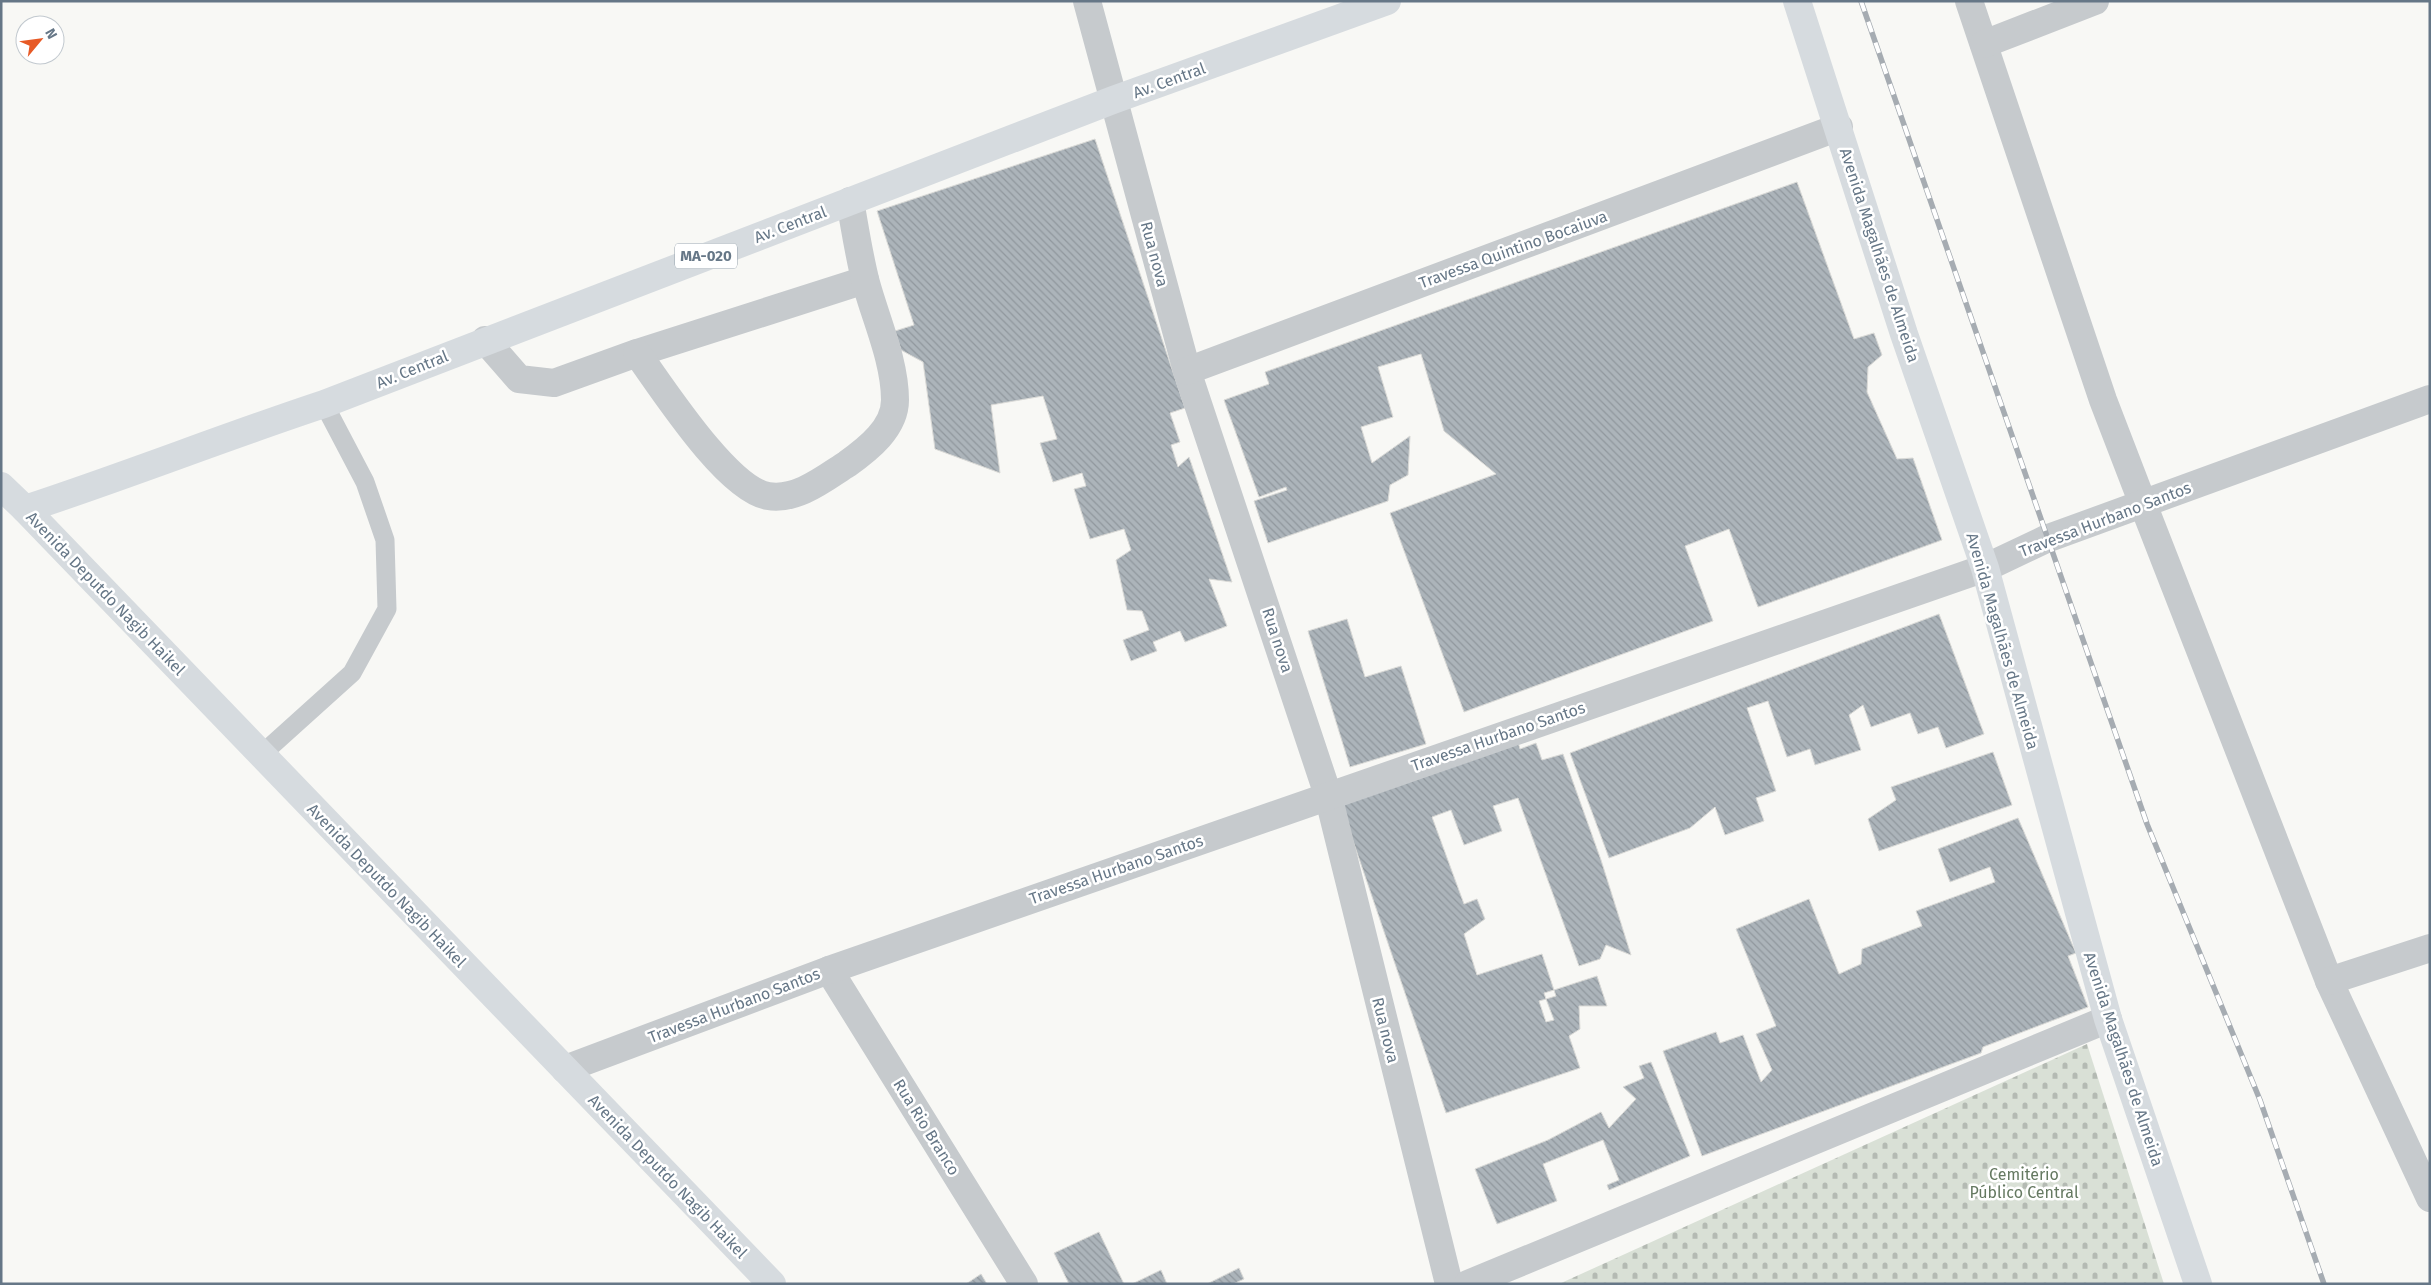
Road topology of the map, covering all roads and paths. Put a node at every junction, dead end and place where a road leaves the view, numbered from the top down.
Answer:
1 (1087, 1) edge
2 (1387, 1) edge
3 (1797, 1) edge
4 (1969, 1) edge
5 (2095, 1) edge
6 (1984, 44) junction
7 (1113, 100) junction
8 (1839, 127) junction
9 (850, 201) junction
10 (866, 280) junction
11 (485, 340) junction
12 (637, 354) junction
13 (1187, 370) junction
14 (2430, 399) edge
15 (324, 404) junction
16 (1, 486) edge
17 (2142, 504) junction
18 (25, 509) junction
19 (1985, 568) junction
20 (262, 755) junction
21 (1328, 795) junction
22 (2430, 948) edge
23 (829, 970) junction
24 (2329, 981) junction
25 (2108, 1019) junction
26 (565, 1070) junction
27 (2430, 1198) edge
28 (772, 1284) edge
29 (1024, 1284) edge
30 (1449, 1284) edge
31 (1468, 1284) edge
32 (2198, 1284) edge

1 - 7 street, Rua nova
2 - 7 street, Av. Central / MA-020
3 - 8 street, Avenida Magalhães de Almeida
4 - 6 street
5 - 6 street
6 - 17 street
7 - 9 street, Av. Central / MA-020
7 - 13 street, Rua nova
8 - 13 street, Travessa Quintino Bocaiuva
8 - 19 street, Avenida Magalhães de Almeida
9 - 10 street
9 - 11 street, Av. Central / MA-020
10 - 12 street
10 - 12 street
11 - 12 street
11 - 15 street, Av. Central / MA-020
13 - 21 street, Rua nova
14 - 17 street, Travessa Hurbano Santos
15 - 18 street, Av. Central / MA-020
15 - 20 lane
16 - 18 street, Avenida Deputdo Nagib Haikel
17 - 19 street, Travessa Hurbano Santos
17 - 24 street
18 - 20 street, Avenida Deputdo Nagib Haikel
19 - 21 street, Travessa Hurbano Santos
19 - 25 street, Avenida Magalhães de Almeida
20 - 26 street, Avenida Deputdo Nagib Haikel
21 - 23 street, Travessa Hurbano Santos
21 - 30 street, Rua nova
22 - 24 street
23 - 26 street, Travessa Hurbano Santos
23 - 29 street, Rua Rio Branco
24 - 27 street
25 - 31 street
25 - 32 street, Avenida Magalhães de Almeida
26 - 28 street, Avenida Deputdo Nagib Haikel

